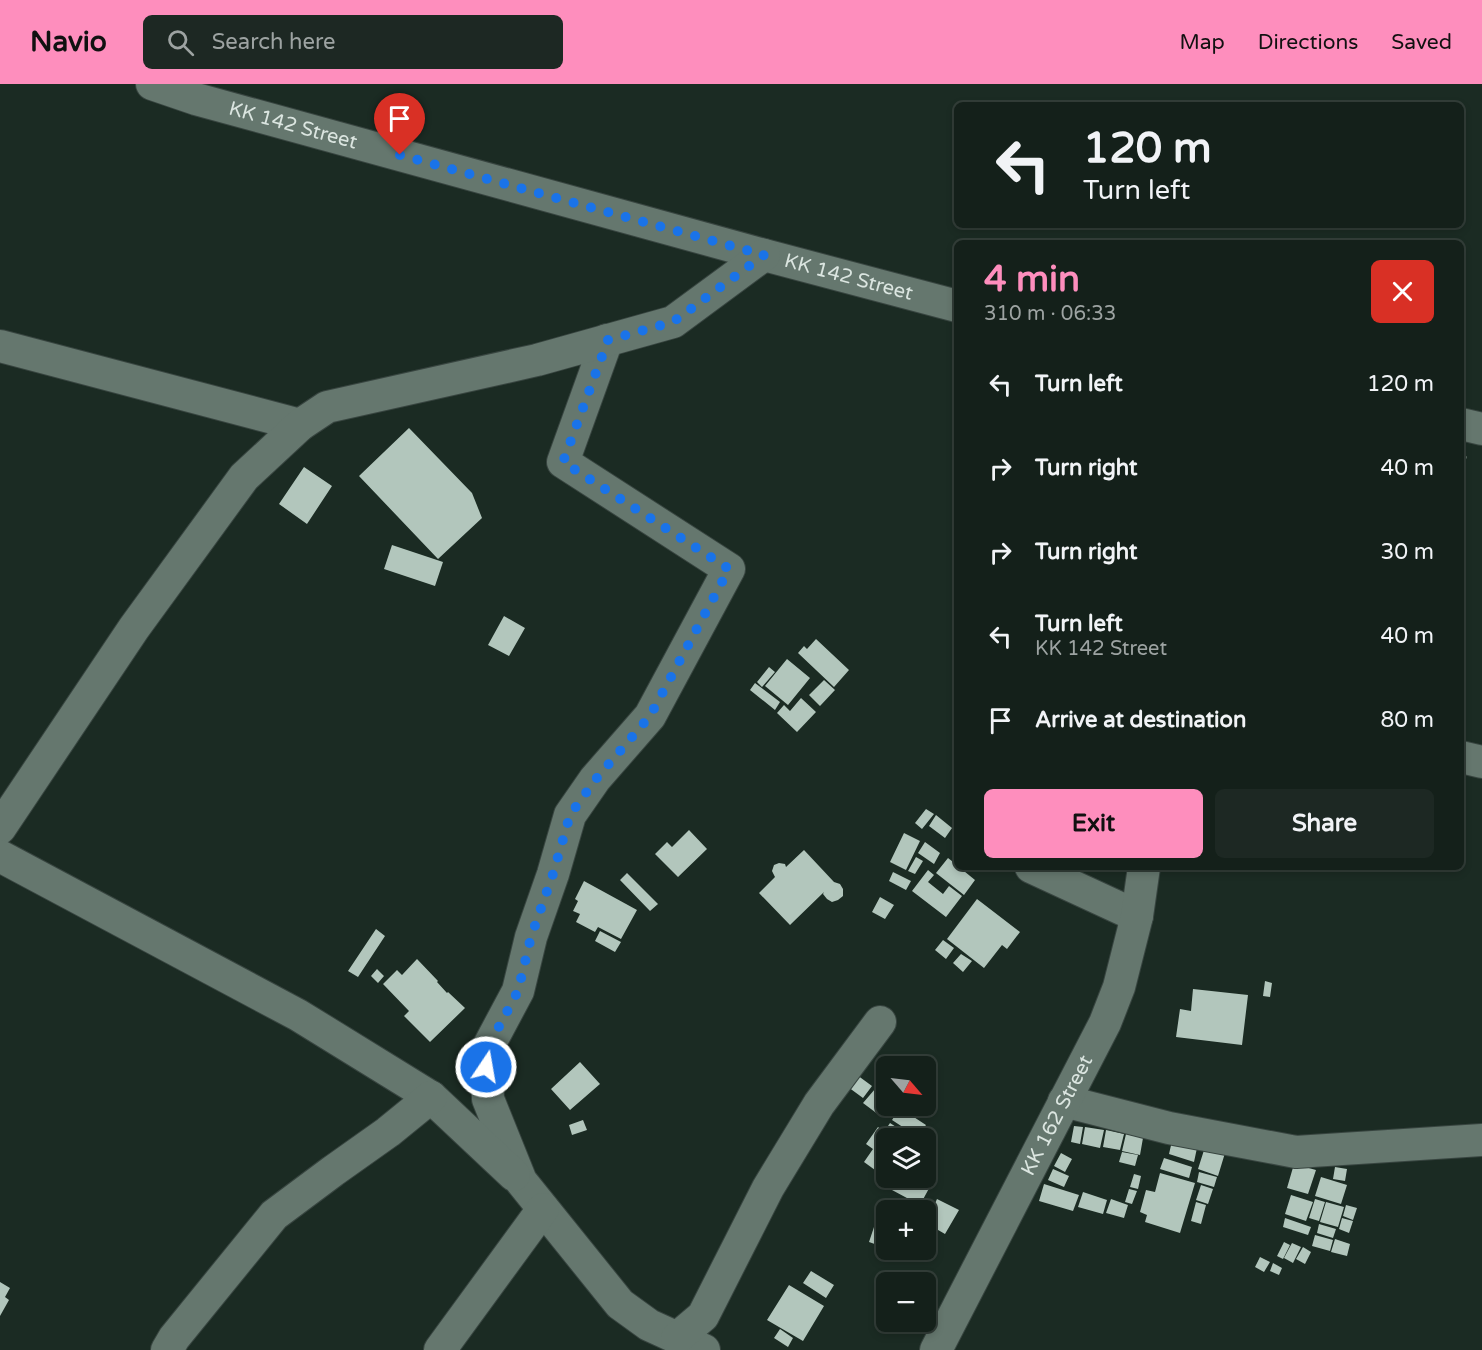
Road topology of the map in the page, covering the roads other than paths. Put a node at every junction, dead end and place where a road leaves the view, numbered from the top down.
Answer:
1 (152, 84) edge
2 (764, 255) junction
3 (954, 305) edge
4 (608, 340) junction
5 (0, 346) edge
6 (300, 424) junction
7 (1464, 425) edge
8 (1482, 429) edge
9 (1464, 758) edge
10 (1482, 762) edge
11 (0, 828) edge
12 (0, 856) edge
13 (1037, 870) edge
14 (1144, 870) edge
15 (1137, 916) junction
16 (880, 1022) dead end
17 (431, 1097) junction
18 (1064, 1101) junction
19 (1482, 1140) edge
20 (521, 1181) junction
21 (543, 1209) junction
22 (690, 1344) edge
23 (167, 1350) edge
24 (440, 1350) edge
25 (936, 1350) edge

1 - 2 street, KK 142 Street
2 - 3 street, KK 142 Street
2 - 4 street
4 - 6 street
4 - 20 street
5 - 6 street
6 - 11 street
7 - 8 street
9 - 10 street
12 - 17 street
13 - 15 street
14 - 15 street, KK 162 Street
15 - 18 street, KK 162 Street
16 - 22 street
17 - 20 street
17 - 23 street
18 - 19 street
18 - 25 street, KK 162 Street
20 - 21 street
21 - 22 street
21 - 24 street

